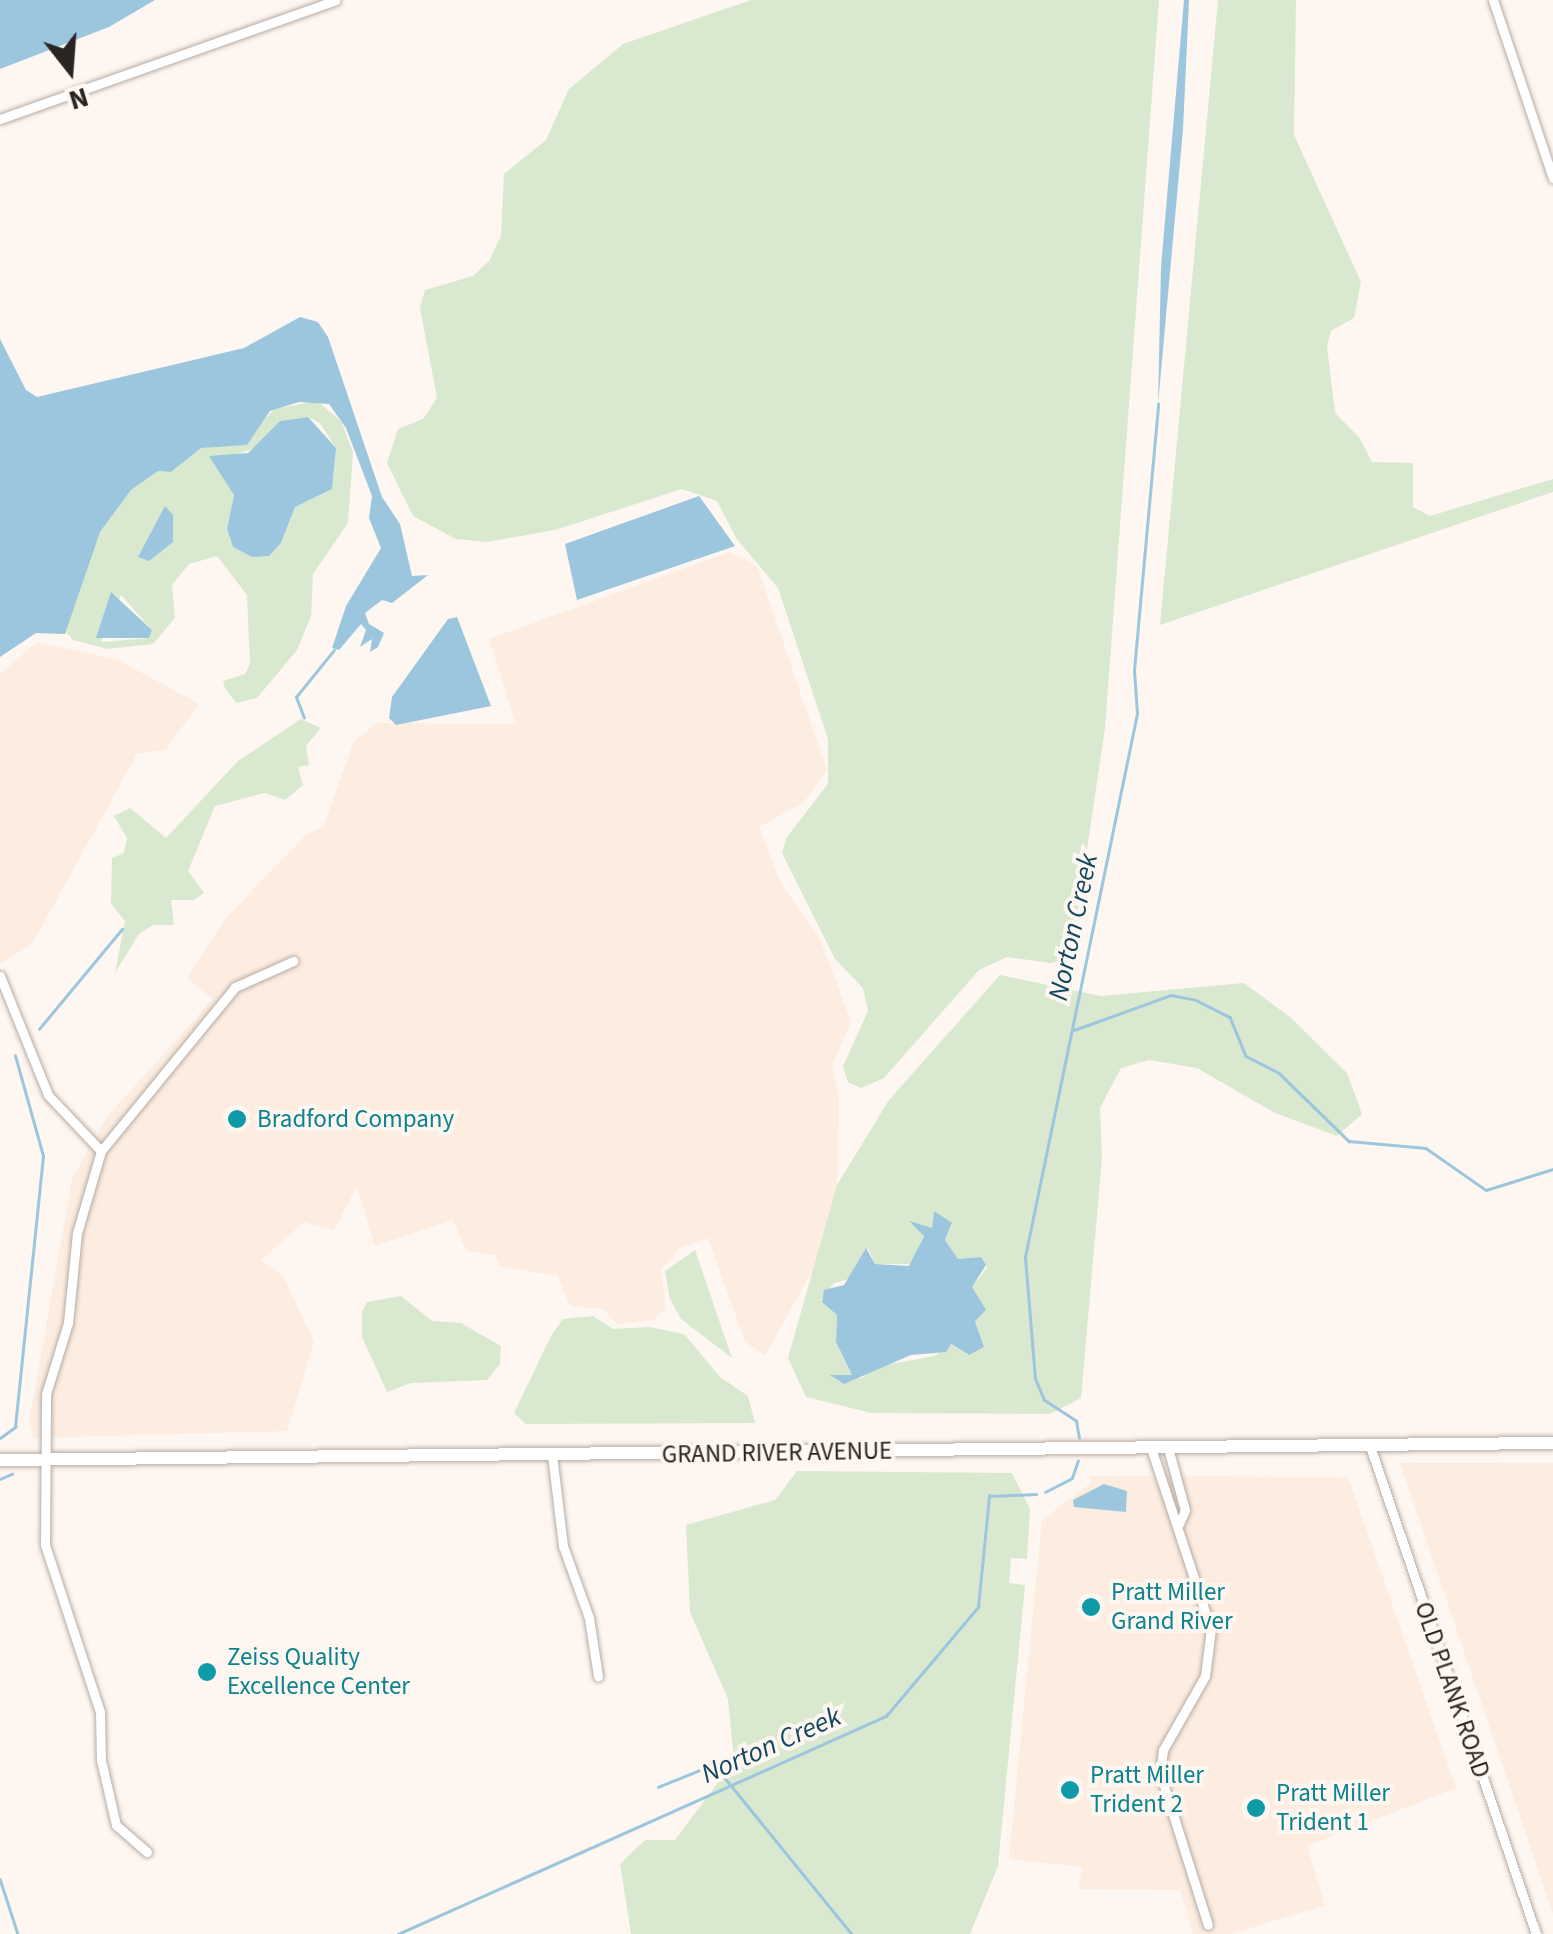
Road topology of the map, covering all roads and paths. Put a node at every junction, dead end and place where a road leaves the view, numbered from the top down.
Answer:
1 (336, 0) edge
2 (1493, 0) edge
3 (0, 119) edge
4 (1553, 178) edge
5 (294, 961) dead end
6 (0, 976) edge
7 (101, 1152) junction
8 (1553, 1443) edge
9 (1370, 1446) junction
10 (1150, 1448) junction
11 (1168, 1448) junction
12 (552, 1455) junction
13 (0, 1460) edge
14 (42, 1460) junction
15 (1179, 1524) junction
16 (598, 1676) dead end
17 (147, 1852) dead end
18 (1208, 1925) dead end
19 (1536, 1934) edge

1 - 3 street
2 - 4 street
5 - 7 street
6 - 7 street
7 - 14 street
8 - 9 main road, GRAND RIVER AVENUE
9 - 11 main road, GRAND RIVER AVENUE
9 - 19 street, OLD PLANK ROAD
10 - 11 main road, GRAND RIVER AVENUE
10 - 12 main road, GRAND RIVER AVENUE
10 - 15 street
11 - 15 street
12 - 14 main road, GRAND RIVER AVENUE
12 - 16 street
13 - 14 main road, GRAND RIVER AVENUE
14 - 17 street
15 - 18 street

